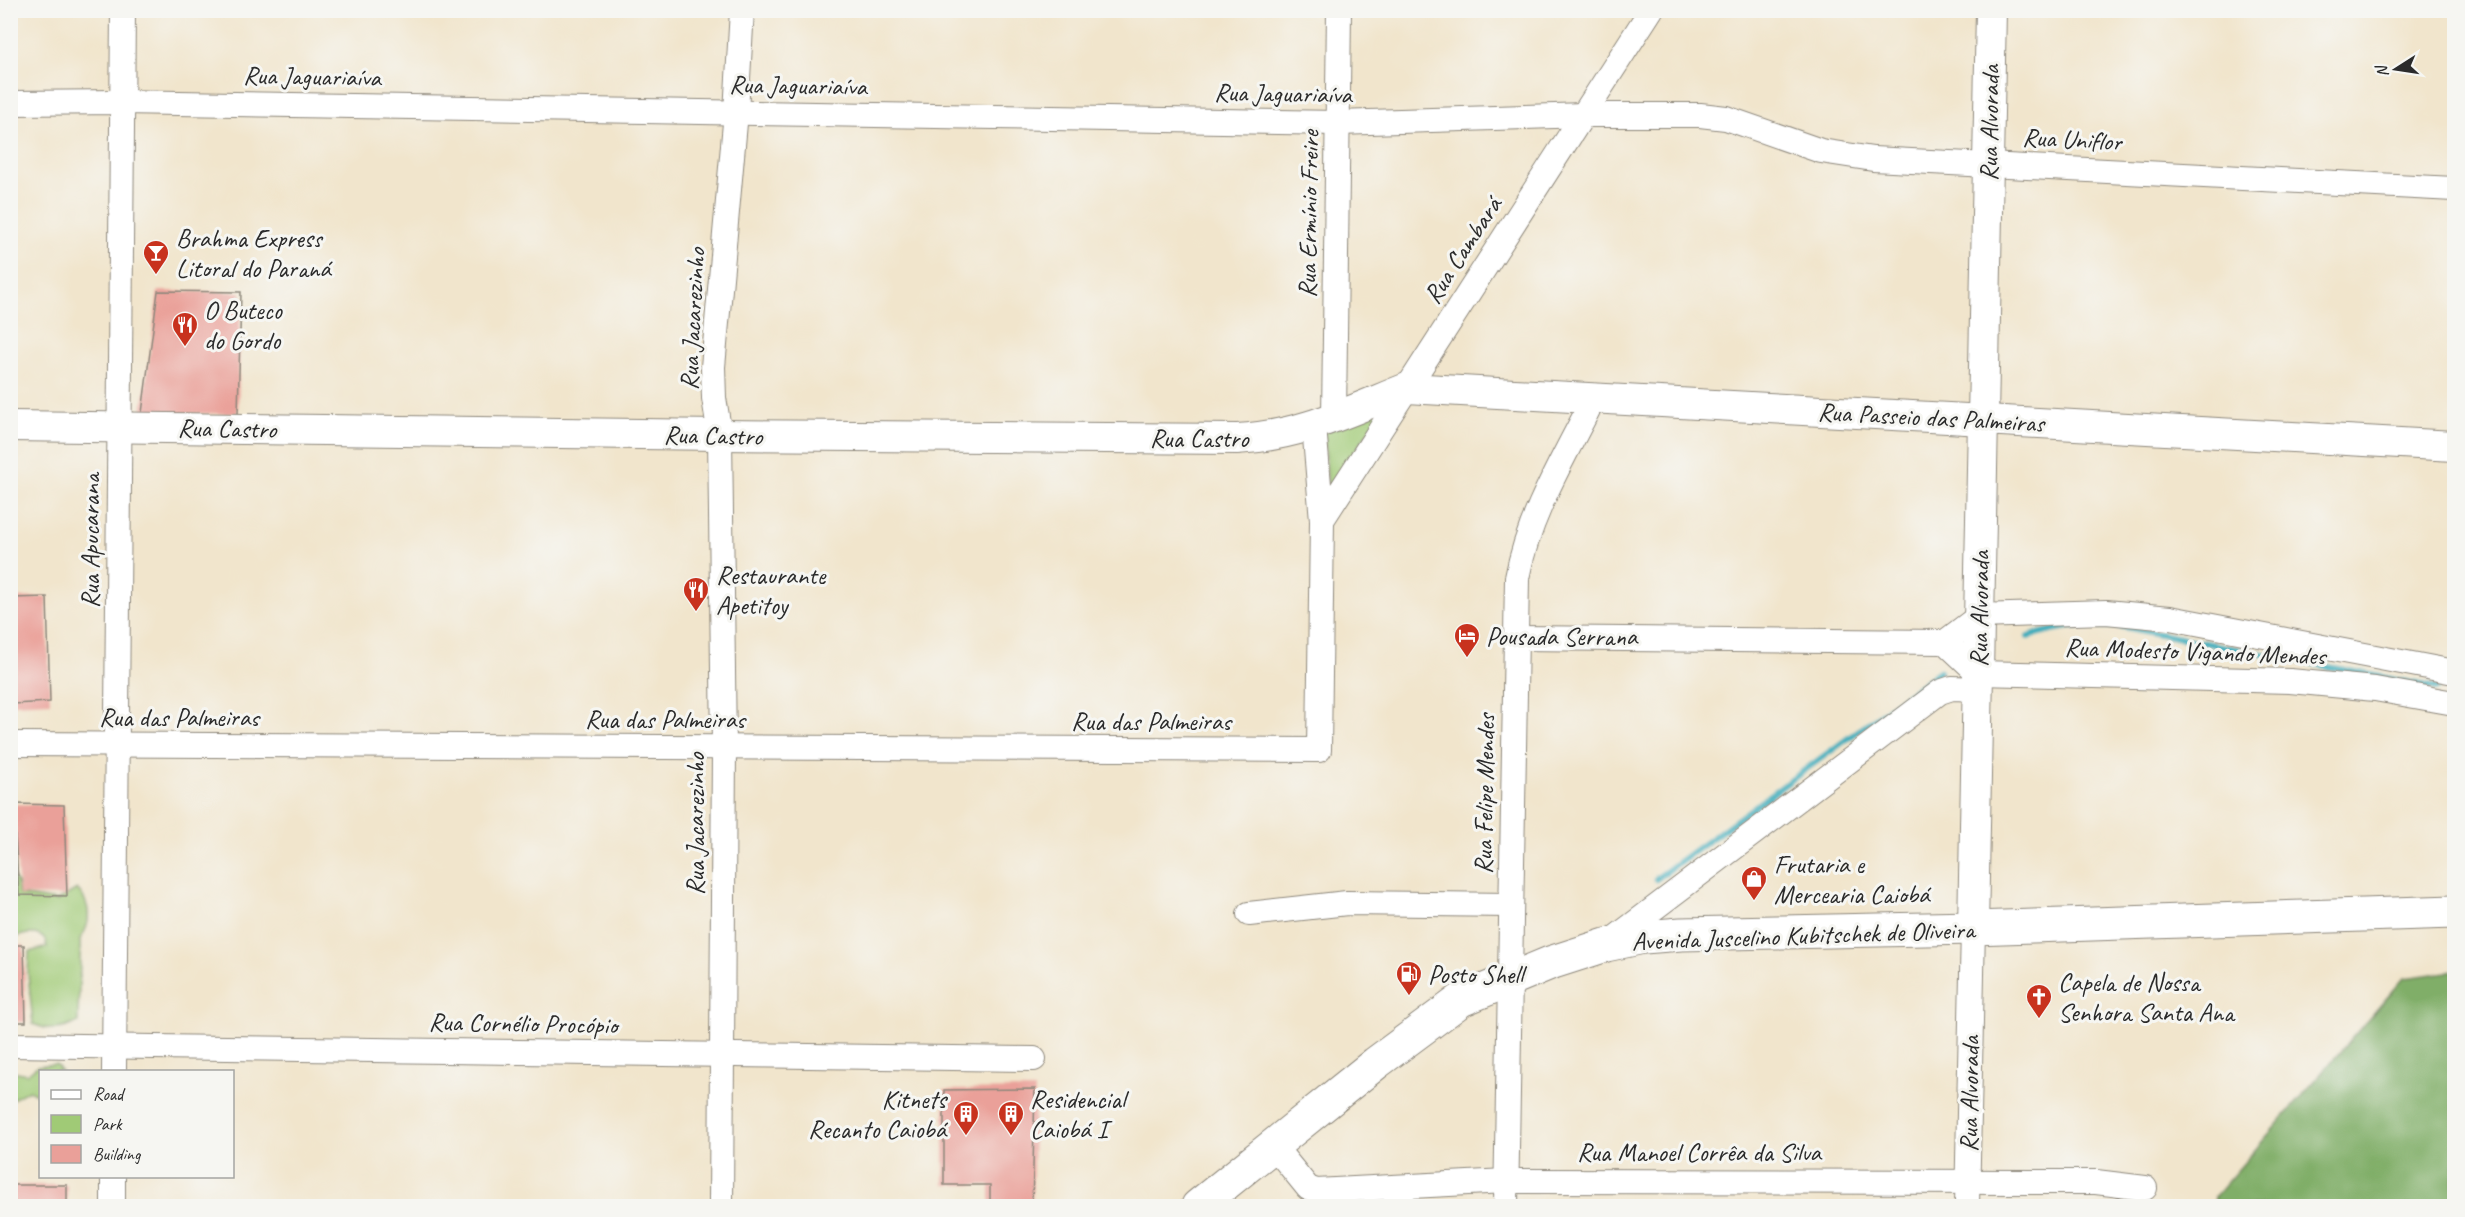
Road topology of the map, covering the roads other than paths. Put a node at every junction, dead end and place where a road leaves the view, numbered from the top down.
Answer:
1 (123, 10) edge
2 (742, 10) edge
3 (1339, 10) edge
4 (1651, 10) edge
5 (1991, 10) edge
6 (122, 102) junction
7 (10, 103) edge
8 (736, 112) junction
9 (1584, 115) junction
10 (1338, 123) junction
11 (1988, 163) junction
12 (2454, 189) edge
13 (1407, 387) junction
14 (1594, 398) junction
15 (1983, 420) junction
16 (1324, 422) junction
17 (10, 426) edge
18 (120, 427) junction
19 (720, 435) junction
20 (2454, 446) edge
21 (1322, 520) junction
22 (1979, 616) junction
23 (1515, 638) junction
24 (1945, 642) junction
25 (2454, 672) edge
26 (1978, 681) junction
27 (2454, 704) edge
28 (10, 744) edge
29 (117, 745) junction
30 (724, 748) junction
31 (1318, 750) joint
32 (1511, 904) junction
33 (2454, 912) edge
34 (1249, 914) dead end
35 (1973, 928) junction
36 (1606, 945) junction
37 (1510, 980) junction
38 (10, 1045) edge
39 (115, 1046) junction
40 (722, 1055) junction
41 (1034, 1059) dead end
42 (114, 1070) edge
43 (1273, 1145) junction
44 (113, 1178) edge
45 (1506, 1181) junction
46 (1968, 1181) junction
47 (2145, 1188) dead end
48 (113, 1206) edge
49 (721, 1206) edge
50 (1198, 1206) edge
51 (1506, 1206) edge
52 (1967, 1206) edge

1 - 6 street, Rua Apucarana
2 - 8 street, Rua Jacarezinho
3 - 10 street, Rua Ermínio Freire
4 - 9 street, Rua Cambará
5 - 11 street, Rua Alvorada
6 - 7 street, Rua Jaguariaíva
6 - 8 street, Rua Jaguariaíva
6 - 18 street, Rua Apucarana
8 - 10 street, Rua Jaguariaíva
8 - 19 street, Rua Jacarezinho
9 - 10 street, Rua Jaguariaíva
9 - 11 street, Rua Uniflor
9 - 13 street, Rua Cambará
10 - 16 street, Rua Ermínio Freire
11 - 12 street, Rua Uniflor
11 - 15 street, Rua Alvorada
13 - 14 street, Rua Passeio das Palmeiras
13 - 16 street, Rua Castro
13 - 21 street, Rua Cambará
14 - 15 street, Rua Passeio das Palmeiras
14 - 23 street, Rua Felipe Mendes
15 - 20 street, Rua Passeio das Palmeiras
15 - 22 street, Rua Alvorada
16 - 19 street, Rua Castro
16 - 21 street, Rua Ermínio Freire
17 - 18 street, Rua Castro
18 - 19 street, Rua Castro
18 - 29 street, Rua Apucarana
19 - 30 street, Rua Jacarezinho
21 - 31 street, Rua Ermínio Freire
22 - 24 street
22 - 25 street, Rua Modesto Vigando Mendes
22 - 26 street, Rua Alvorada
23 - 24 street
23 - 32 street, Rua Felipe Mendes
24 - 26 street
26 - 27 street, Rua Modesto Vigando Mendes
26 - 35 street, Rua Alvorada
26 - 36 street, Rua Modesto Vigando Mendes
28 - 29 street, Rua das Palmeiras
29 - 30 street, Rua das Palmeiras
29 - 39 street, Rua Apucarana
30 - 31 street, Rua das Palmeiras
30 - 40 street, Rua Jacarezinho
32 - 34 street
32 - 37 street, Rua Felipe Mendes
33 - 35 main road, Avenida Juscelino Kubitschek de Oliveira
35 - 36 main road, Avenida Juscelino Kubitschek de Oliveira
35 - 46 street, Rua Alvorada
36 - 37 main road, Avenida Juscelino Kubitschek de Oliveira
37 - 43 main road, Avenida Juscelino Kubitschek de Oliveira
37 - 45 street, Rua Felipe Mendes
38 - 39 street, Rua Cornélio Procópio
39 - 40 street, Rua Cornélio Procópio
39 - 42 street, Rua Apucarana
40 - 41 street, Rua Cornélio Procópio
40 - 49 street, Rua Jacarezinho
43 - 45 street, Rua Manoel Corrêa da Silva
43 - 50 main road, Avenida Juscelino Kubitschek de Oliveira
44 - 48 street
45 - 46 street, Rua Manoel Corrêa da Silva
45 - 51 street, Rua Felipe Mendes
46 - 47 street, Rua Manoel Corrêa da Silva
46 - 52 street, Rua Alvorada

